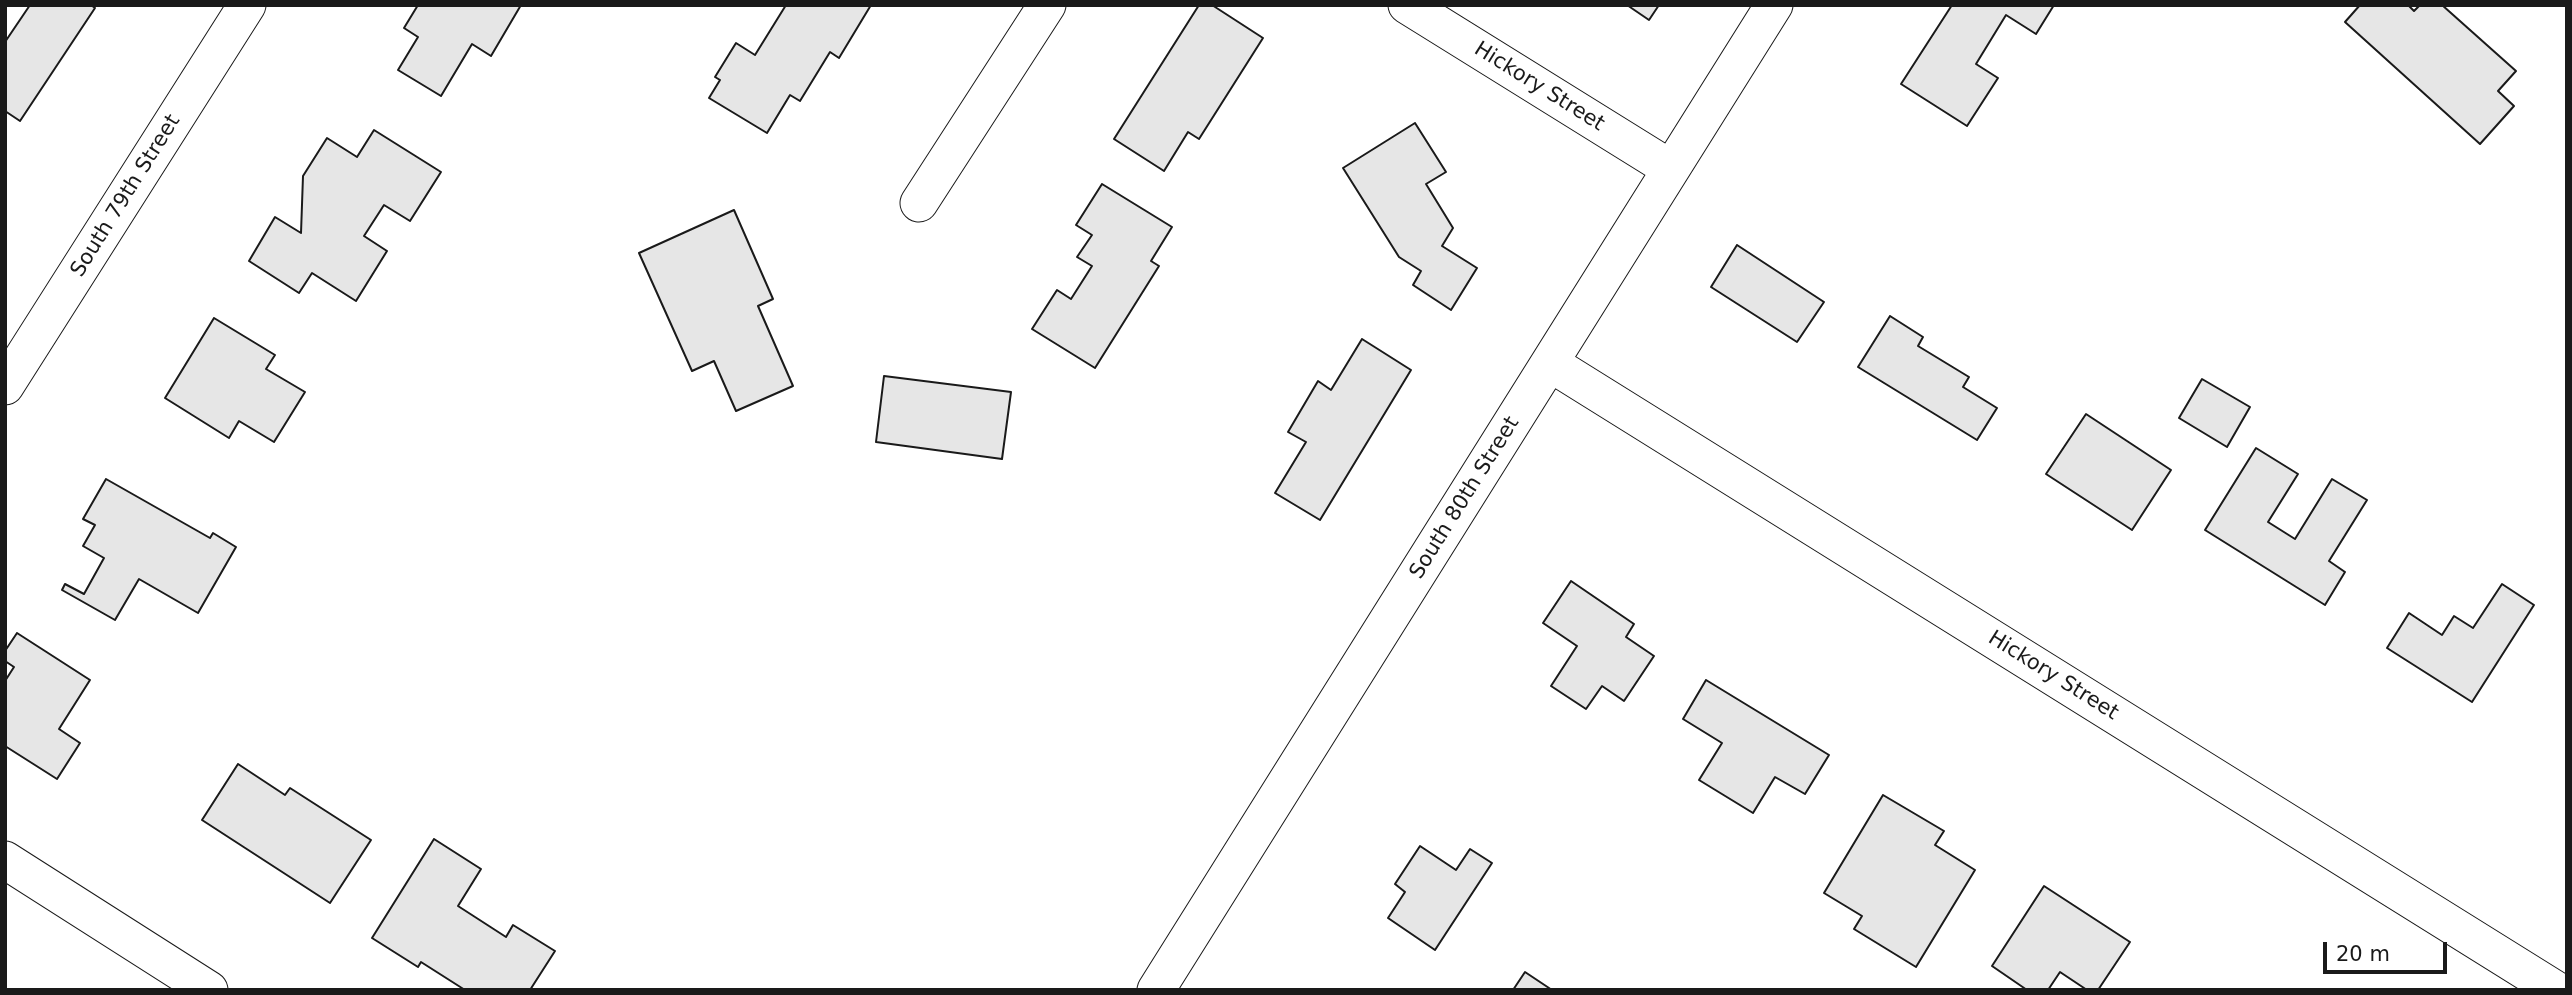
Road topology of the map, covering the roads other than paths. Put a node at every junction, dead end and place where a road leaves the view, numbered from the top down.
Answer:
1 (247, 5) edge
2 (1046, 5) edge
3 (1407, 5) edge
4 (1774, 5) edge
5 (1671, 169) junction
6 (919, 203) dead end
7 (1550, 363) junction
8 (5, 386) edge
9 (5, 860) edge
10 (192, 985) edge
11 (1156, 990) edge
12 (2556, 990) edge

1 - 8 street, South 79th Street
2 - 6 street
3 - 5 street, Hickory Street
4 - 5 street, South 80th Street
5 - 7 street, South 80th Street
7 - 11 street, South 80th Street
7 - 12 street, Hickory Street
9 - 10 street

